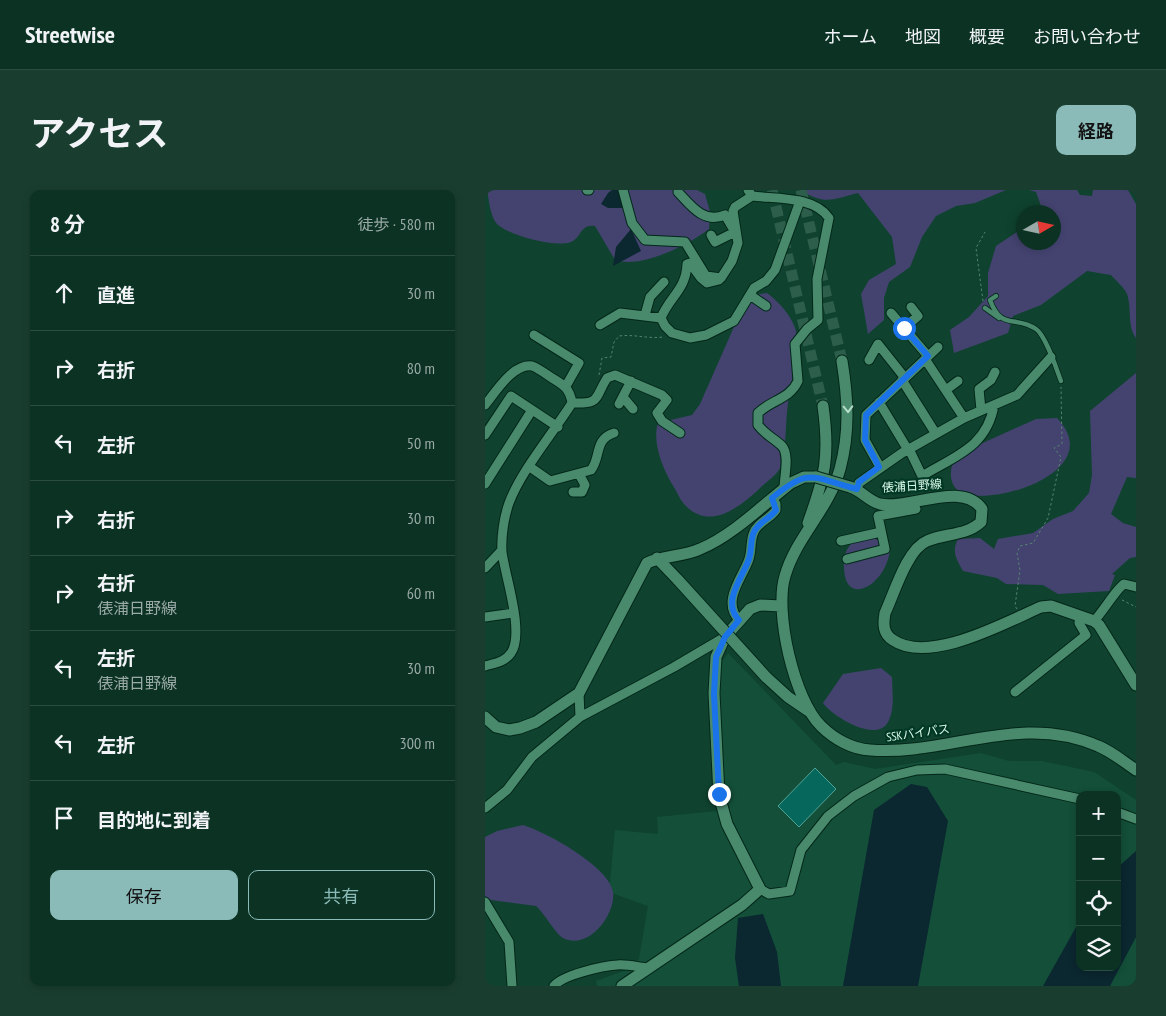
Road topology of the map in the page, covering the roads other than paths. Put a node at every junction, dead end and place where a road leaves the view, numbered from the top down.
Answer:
1 (623, 190) edge
2 (678, 192) dead end
3 (750, 193) edge
4 (800, 201) junction
5 (735, 232) junction
6 (715, 242) dead end
7 (721, 278) junction
8 (664, 282) dead end
9 (750, 295) junction
10 (996, 296) dead end
11 (766, 306) dead end
12 (911, 307) dead end
13 (985, 308) road end
14 (891, 312) dead end
15 (645, 315) junction
16 (661, 318) junction
17 (1002, 320) junction
18 (600, 325) dead end
19 (904, 328) junction
20 (534, 335) dead end
21 (938, 347) dead end
22 (927, 357) junction
23 (1051, 357) junction
24 (869, 360) dead end
25 (842, 361) tunnel mouth
26 (995, 372) dead end
27 (903, 379) junction
28 (631, 381) junction
29 (958, 381) dead end
30 (1061, 381) road end
31 (566, 386) junction
32 (946, 390) junction
33 (879, 402) junction
34 (572, 403) junction
35 (485, 405) edge
36 (994, 405) junction
37 (823, 406) tunnel mouth
38 (633, 409) dead end
39 (532, 410) junction
40 (981, 410) junction
41 (964, 418) junction
42 (558, 427) junction
43 (676, 427) dead end
44 (614, 433) dead end
45 (936, 434) junction
46 (485, 435) edge
47 (909, 450) junction
48 (530, 467) junction
49 (879, 467) junction
50 (579, 474) junction
51 (485, 484) edge
52 (784, 488) junction
53 (853, 488) junction
54 (573, 492) dead end
55 (772, 498) junction
56 (868, 498) junction
57 (916, 509) dead end
58 (878, 516) junction
59 (805, 532) junction
60 (881, 532) junction
61 (841, 540) dead end
62 (502, 550) junction
63 (657, 558) junction
64 (847, 559) dead end
65 (485, 568) edge
66 (1136, 587) edge
67 (781, 606) junction
68 (513, 613) junction
69 (1079, 616) junction
70 (485, 617) edge
71 (739, 620) junction
72 (1094, 621) junction
73 (725, 637) junction
74 (485, 666) edge
75 (1136, 685) edge
76 (1015, 692) dead end
77 (579, 693) junction
78 (810, 712) junction
79 (485, 717) edge
80 (580, 717) junction
81 (1136, 770) edge
82 (1076, 797) edge
83 (485, 808) edge
84 (1121, 814) edge
85 (1136, 820) edge
86 (760, 889) junction
87 (485, 902) edge
88 (648, 968) junction
89 (512, 986) edge
90 (554, 986) edge
91 (621, 986) edge

1 - 7 street
2 - 5 street
3 - 4 street
3 - 5 street
4 - 9 street
4 - 52 street
5 - 6 street
5 - 7 street
7 - 16 street
8 - 15 street
9 - 11 street
9 - 16 street
10 - 17 lane
12 - 19 street
13 - 17 lane
14 - 19 street
15 - 16 street
15 - 18 street
17 - 23 lane
19 - 22 street
20 - 31 street
21 - 22 street
22 - 27 street
22 - 32 street
23 - 30 lane
23 - 36 street
24 - 27 street
25 -> 59 street, SSKバイパス
26 - 40 street
27 - 33 street
27 - 45 street
28 - 34 street
28 - 38 street
28 - 43 street
29 - 32 street
31 - 34 street
31 - 35 street
32 - 41 street
33 - 47 street
33 - 49 street
34 - 42 street
36 - 40 street
36 - 47 street
37 - 59 street
39 - 42 street
39 - 46 street
39 - 51 street
40 - 41 street
41 - 45 street
42 - 48 street
44 - 50 street
45 - 47 street
47 - 49 street
48 - 50 street
48 - 62 street
49 - 53 street
50 - 54 street
52 - 53 street, 俵浦日野線, bridge
52 - 55 street, 俵浦日野線
53 - 56 street, 俵浦日野線
55 - 63 street, 俵浦日野線
55 - 71 street
56 - 58 street
56 - 69 street, 俵浦日野線
57 - 58 street
58 - 60 street
59 - 67 street, SSKバイパス
60 - 61 street
60 - 64 street
62 - 65 street
62 - 68 street
63 - 77 street
63 - 78 street, bridge
66 - 72 street
67 - 71 street
67 - 78 street, SSKバイパス
68 - 70 street
68 - 74 street
69 - 72 street, 俵浦日野線
69 - 76 street
71 - 73 street
72 - 75 street
73 - 80 street
73 - 86 street
77 - 79 street
77 - 80 street
78 - 81 street, SSKバイパス
80 - 83 street
82 - 86 street
84 - 85 street
86 - 88 street
87 - 89 street
88 - 90 street
88 - 91 street

